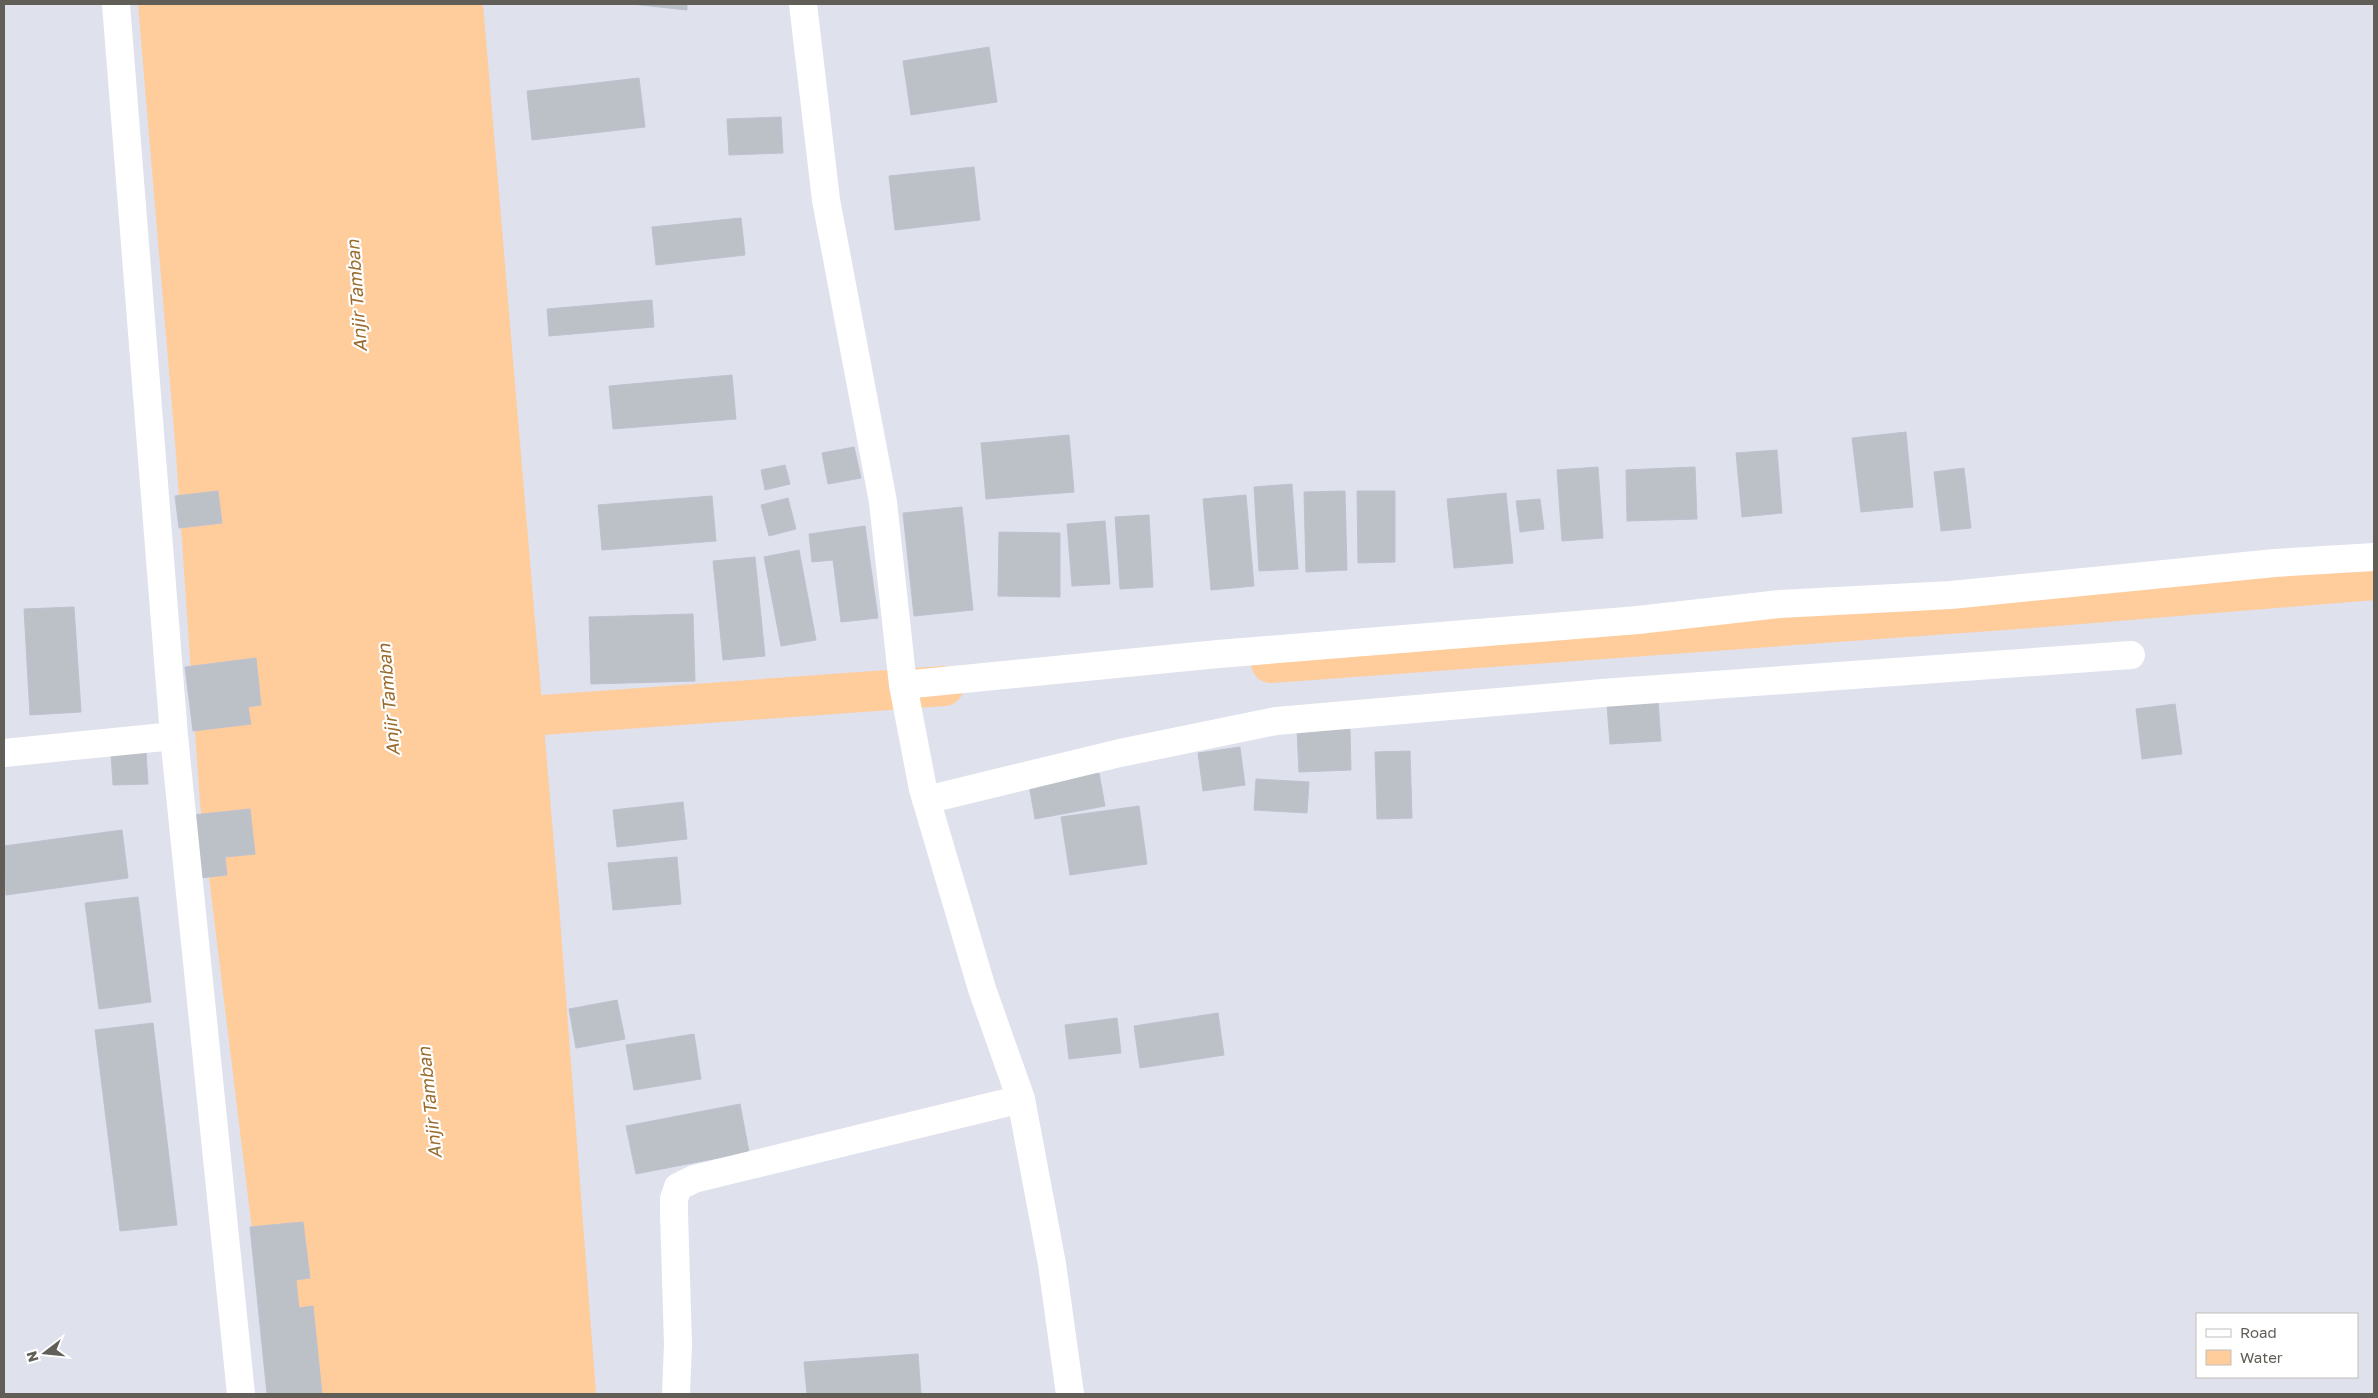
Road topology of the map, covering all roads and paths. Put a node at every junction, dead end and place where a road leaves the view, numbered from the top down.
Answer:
1 (116, 4) edge
2 (803, 4) edge
3 (2374, 557) edge
4 (2131, 655) dead end
5 (905, 694) junction
6 (174, 736) junction
7 (4, 753) edge
8 (925, 795) junction
9 (1021, 1099) junction
10 (241, 1394) edge
11 (676, 1394) edge
12 (1070, 1394) edge

1 - 6 street
2 - 5 street
3 - 5 street
4 - 8 street
5 - 8 street
6 - 7 street
6 - 10 street
8 - 9 street
9 - 11 street
9 - 12 street

